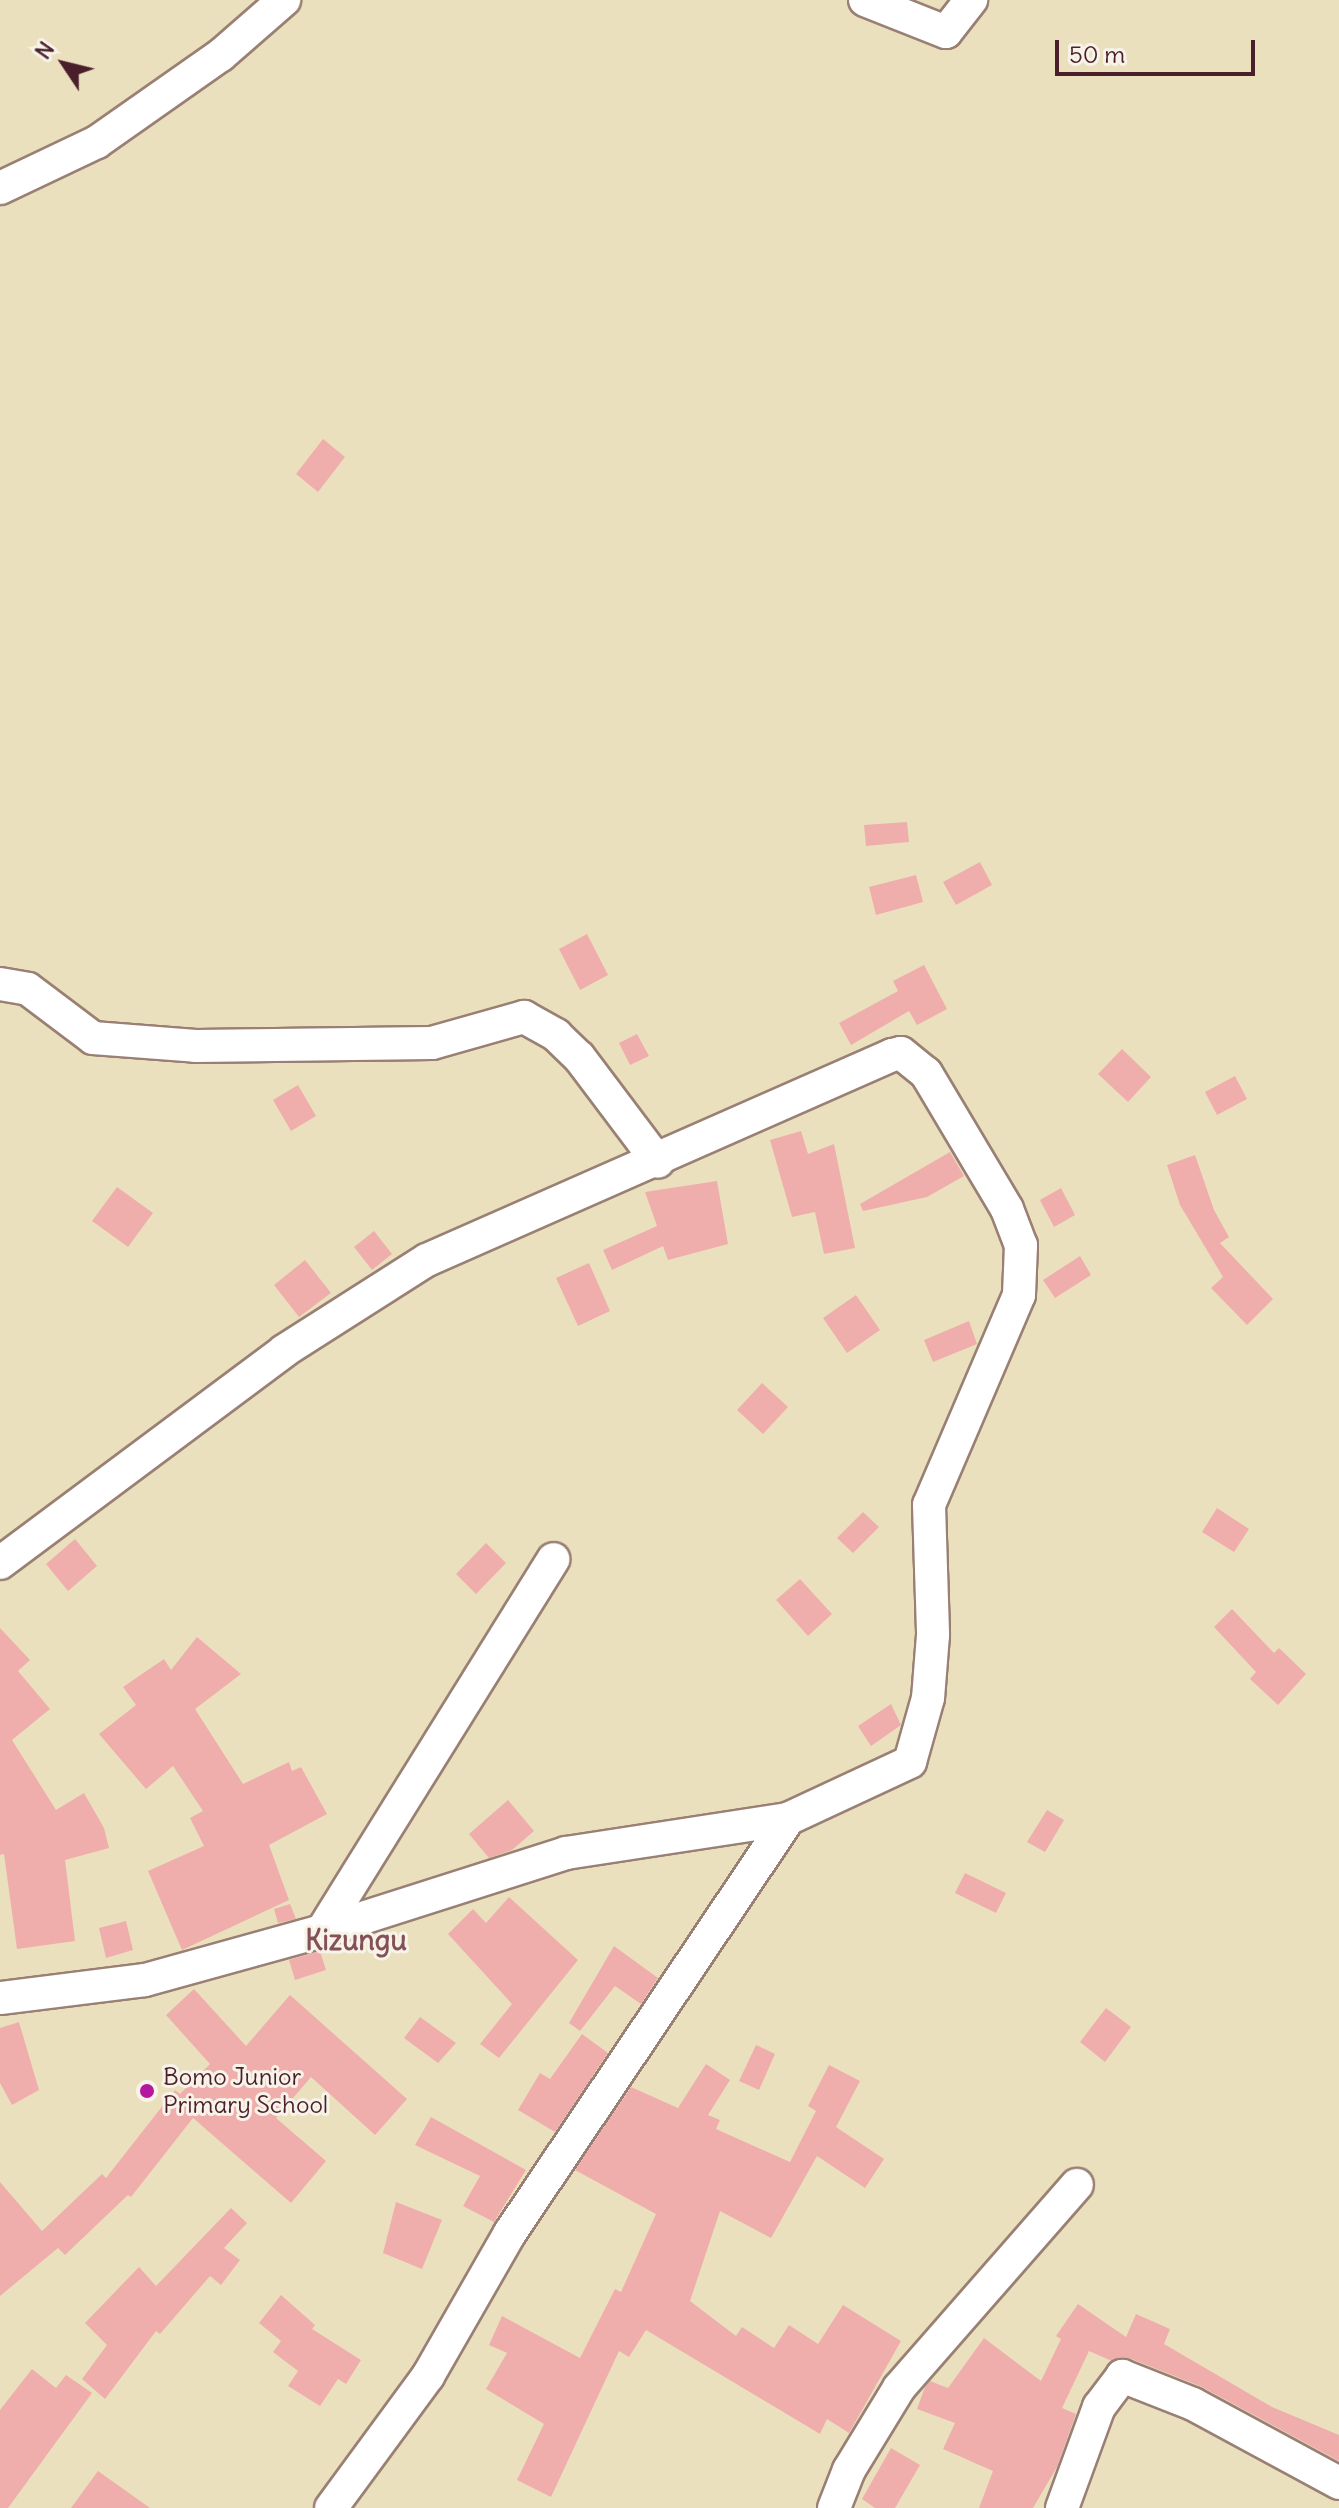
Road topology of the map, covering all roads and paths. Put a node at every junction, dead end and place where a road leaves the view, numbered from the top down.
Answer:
1 (284, 0) edge
2 (865, 0) edge
3 (971, 0) edge
4 (0, 188) edge
5 (0, 984) edge
6 (658, 1162) junction
7 (554, 1559) dead end
8 (0, 1563) edge
9 (788, 1819) junction
10 (322, 1931) junction
11 (0, 1998) edge
12 (1077, 2185) dead end
13 (1339, 2483) edge
14 (331, 2508) edge
15 (834, 2508) edge
16 (1062, 2508) edge

1 - 4 street
2 - 3 street
5 - 6 street
6 - 8 street
6 - 9 street
7 - 10 street
9 - 10 street
9 - 14 street
10 - 11 street
12 - 15 street
13 - 16 street

